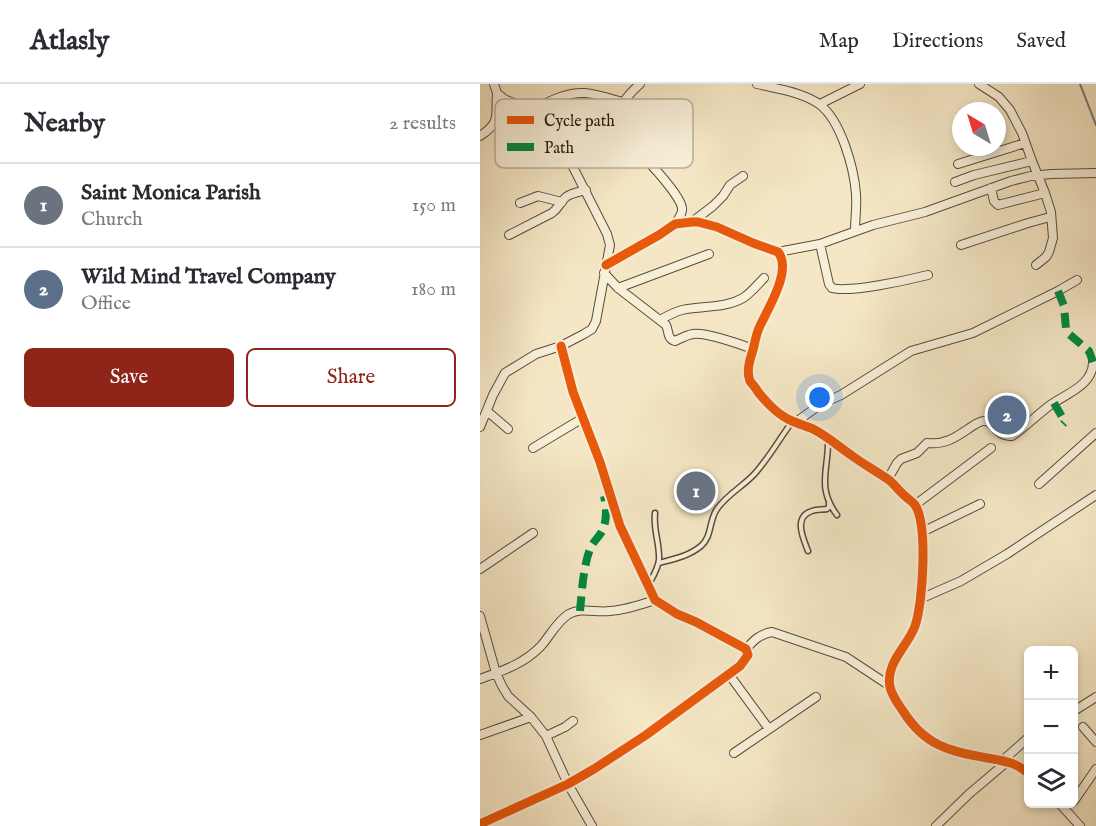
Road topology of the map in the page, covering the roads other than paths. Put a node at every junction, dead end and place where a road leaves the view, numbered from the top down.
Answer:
1 (494, 84) edge
2 (640, 84) edge
3 (757, 84) edge
4 (860, 84) edge
5 (979, 84) edge
6 (497, 93) junction
7 (497, 99) edge
8 (504, 99) edge
9 (555, 99) edge
10 (611, 99) edge
11 (625, 99) edge
12 (820, 104) junction
13 (495, 119) edge
14 (480, 136) edge
15 (1025, 143) junction
16 (1032, 161) junction
17 (958, 164) dead end
18 (575, 168) edge
19 (653, 168) edge
20 (1096, 173) edge
21 (743, 176) dead end
22 (1038, 176) junction
23 (954, 182) dead end
24 (991, 188) junction
25 (586, 190) junction
26 (1045, 193) junction
27 (520, 202) dead end
28 (562, 202) junction
29 (1050, 217) junction
30 (692, 222) junction
31 (675, 224) junction
32 (855, 231) junction
33 (509, 236) dead end
34 (820, 244) junction
35 (961, 245) dead end
36 (778, 252) junction
37 (709, 254) dead end
38 (1036, 264) dead end
39 (605, 269) junction
40 (928, 275) dead end
41 (764, 278) dead end
42 (1077, 280) dead end
43 (618, 288) junction
44 (660, 320) junction
45 (561, 346) junction
46 (753, 349) junction
47 (1093, 362) dead end
48 (487, 411) junction
49 (583, 418) junction
50 (794, 422) junction
51 (480, 427) edge
52 (508, 429) dead end
53 (1096, 433) edge
54 (828, 438) junction
55 (533, 448) dead end
56 (992, 448) dead end
57 (888, 479) junction
58 (1039, 484) dead end
59 (1096, 495) edge
60 (829, 502) junction
61 (980, 504) dead end
62 (915, 505) junction
63 (655, 513) dead end
64 (837, 514) dead end
65 (922, 532) junction
66 (533, 533) dead end
67 (808, 551) dead end
68 (659, 562) junction
69 (480, 569) edge
70 (648, 587) junction
71 (920, 599) junction
72 (655, 600) junction
73 (480, 618) edge
74 (746, 649) junction
75 (496, 673) junction
76 (728, 673) junction
77 (480, 679) edge
78 (890, 686) junction
79 (816, 697) dead end
80 (1096, 697) edge
81 (1078, 708) edge
82 (531, 717) junction
83 (573, 722) dead end
84 (1083, 727) dead end
85 (769, 729) junction
86 (480, 735) edge
87 (546, 736) junction
88 (1096, 742) edge
89 (1024, 743) edge
90 (734, 753) dead end
91 (1005, 761) junction
92 (1024, 769) edge
93 (1096, 769) edge
94 (568, 784) junction
95 (1078, 795) edge
96 (1072, 808) edge
97 (480, 824) edge
98 (592, 826) edge
99 (936, 826) edge
100 (1080, 826) edge

1 - 6 street
2 - 11 street
3 - 12 street
4 - 12 street
5 - 15 street
6 - 7 street
6 - 8 street
9 - 10 street
12 - 32 street
13 - 14 street
15 - 16 street
15 - 17 street
16 - 22 street
16 - 23 street
18 - 25 street
19 - 31 street
20 - 22 street
21 - 30 street
22 - 24 street
22 - 26 street
24 - 26 street
24 - 32 street
25 - 28 street
25 - 39 street
26 - 29 street
27 - 28 street
28 - 33 street
29 - 35 street
29 - 38 street
30 - 31 street
30 - 36 street
31 - 39 street
32 - 34 street
34 - 36 street
34 - 40 street
36 - 46 street
37 - 43 street
39 - 43 street
39 - 45 street
41 - 44 street
42 - 50 street
43 - 44 street
44 - 46 street
45 - 48 street
45 - 49 street
46 - 50 street
47 - 57 street
48 - 51 street
48 - 52 street
49 - 55 street
49 - 70 street
50 - 54 street
50 - 68 lane
53 - 58 street
54 - 57 street
54 - 60 lane
56 - 62 street
57 - 62 street
59 - 71 street
60 - 64 lane
60 - 67 lane
61 - 65 street
62 - 65 street
63 - 68 lane
65 - 71 street
66 - 69 street
68 - 70 lane
70 - 72 street
71 - 78 street
72 - 74 street
72 - 75 street
73 - 75 street
74 - 76 street
74 - 78 street
75 - 77 street
75 - 82 street
76 - 85 street
76 - 94 street
78 - 91 street
79 - 85 street
80 - 81 street
82 - 86 street
82 - 87 street
83 - 87 street
84 - 88 street
85 - 90 street
87 - 94 street
89 - 91 street
91 - 92 street
91 - 99 street
93 - 95 street
94 - 97 street
94 - 98 street
96 - 100 street

